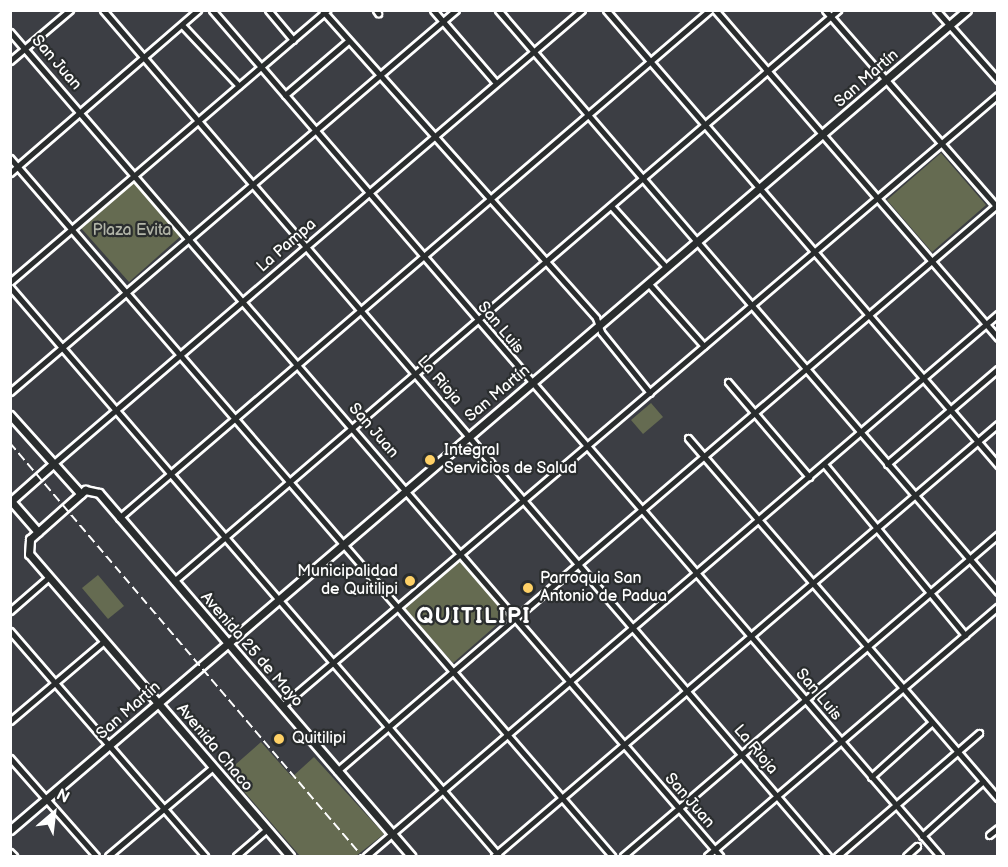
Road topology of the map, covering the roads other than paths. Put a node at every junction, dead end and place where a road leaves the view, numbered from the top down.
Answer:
1 (70, 10) edge
2 (103, 10) edge
3 (198, 10) edge
4 (212, 10) edge
5 (268, 10) edge
6 (433, 10) edge
7 (456, 10) edge
8 (498, 10) edge
9 (582, 10) edge
10 (606, 10) edge
11 (710, 10) edge
12 (715, 10) edge
13 (825, 10) edge
14 (838, 10) edge
15 (936, 10) edge
16 (967, 10) edge
17 (324, 11) edge
18 (830, 17) junction
19 (443, 22) junction
20 (182, 25) junction
21 (950, 25) junction
22 (10, 32) edge
23 (293, 40) junction
24 (348, 41) junction
25 (25, 49) junction
26 (534, 52) junction
27 (144, 58) junction
28 (10, 61) edge
29 (650, 62) junction
30 (261, 67) junction
31 (769, 71) junction
32 (378, 76) junction
33 (886, 80) junction
34 (998, 80) edge
35 (496, 83) junction
36 (239, 86) junction
37 (285, 95) junction
38 (998, 96) edge
39 (81, 112) junction
40 (587, 115) junction
41 (198, 121) junction
42 (704, 125) junction
43 (314, 130) junction
44 (823, 134) junction
45 (432, 138) junction
46 (942, 143) junction
47 (10, 158) edge
48 (18, 166) junction
49 (10, 173) edge
50 (135, 175) junction
51 (642, 178) junction
52 (252, 184) junction
53 (759, 187) junction
54 (368, 194) junction
55 (878, 198) junction
56 (491, 200) junction
57 (611, 206) junction
58 (997, 206) edge
59 (71, 230) junction
60 (189, 238) junction
61 (696, 241) junction
62 (306, 247) junction
63 (814, 251) junction
64 (422, 257) junction
65 (931, 260) junction
66 (547, 262) junction
67 (666, 267) junction
68 (10, 282) edge
69 (648, 283) junction
70 (10, 287) edge
71 (126, 293) junction
72 (243, 302) junction
73 (752, 305) junction
74 (361, 311) junction
75 (868, 314) junction
76 (998, 314) edge
77 (477, 321) junction
78 (985, 324) junction
79 (599, 326) junction
80 (998, 338) edge
81 (704, 346) junction
82 (62, 347) junction
83 (181, 355) junction
84 (297, 365) junction
85 (805, 368) junction
86 (998, 369) edge
87 (415, 374) junction
88 (923, 379) junction
89 (728, 382) dead end
90 (530, 384) junction
91 (10, 392) edge
92 (650, 393) junction
93 (116, 410) junction
94 (950, 410) junction
95 (754, 411) junction
96 (10, 415) edge
97 (235, 418) junction
98 (998, 424) edge
99 (352, 427) junction
100 (860, 433) junction
101 (469, 437) junction
102 (688, 438) dead end
103 (977, 441) junction
104 (586, 447) junction
105 (704, 456) junction
106 (53, 464) junction
107 (824, 464) junction
108 (887, 464) junction
109 (998, 465) edge
110 (171, 473) junction
111 (809, 477) junction
112 (289, 482) junction
113 (406, 491) junction
114 (81, 494) junction
115 (915, 496) junction
116 (523, 500) junction
117 (11, 501) edge
118 (640, 510) junction
119 (119, 518) junction
120 (759, 519) junction
121 (877, 528) junction
122 (38, 532) junction
123 (998, 535) edge
124 (225, 537) junction
125 (342, 544) junction
126 (461, 554) junction
127 (969, 560) junction
128 (577, 564) junction
129 (696, 574) junction
130 (48, 578) junction
131 (174, 581) junction
132 (813, 582) junction
133 (998, 592) edge
134 (930, 593) junction
135 (279, 599) junction
136 (998, 607) edge
137 (397, 608) junction
138 (10, 611) edge
139 (516, 617) junction
140 (633, 628) junction
141 (10, 631) edge
142 (964, 635) junction
143 (751, 637) junction
144 (104, 641) junction
145 (227, 643) junction
146 (867, 646) junction
147 (333, 662) junction
148 (452, 672) junction
149 (571, 681) junction
150 (55, 683) junction
151 (903, 687) junction
152 (688, 691) junction
153 (805, 700) junction
154 (158, 703) junction
155 (282, 706) junction
156 (10, 721) edge
157 (933, 722) junction
158 (388, 727) junction
159 (979, 733) dead end
160 (507, 736) junction
161 (841, 742) junction
162 (109, 745) junction
163 (624, 745) junction
164 (958, 752) junction
165 (741, 755) junction
166 (10, 758) edge
167 (213, 767) junction
168 (337, 771) junction
169 (871, 777) junction
170 (983, 781) junction
171 (443, 790) junction
172 (777, 797) junction
173 (998, 798) edge
174 (46, 799) junction
175 (562, 799) junction
176 (895, 806) junction
177 (165, 809) junction
178 (678, 809) junction
179 (998, 828) edge
180 (10, 830) edge
181 (266, 830) junction
182 (392, 834) junction
183 (922, 836) junction
184 (989, 836) dead end
185 (917, 846) dead end
186 (715, 850) junction
187 (10, 852) edge
188 (14, 856) edge
189 (96, 856) edge
190 (108, 856) edge
191 (204, 856) edge
192 (236, 856) edge
193 (290, 856) edge
194 (366, 856) edge
195 (411, 856) edge
196 (496, 856) edge
197 (612, 856) edge
198 (623, 856) edge
199 (707, 856) edge
200 (720, 856) edge
201 (828, 856) edge
202 (837, 856) edge
203 (906, 856) edge
204 (940, 856) edge

1 - 25 street
2 - 27 street, La Rioja
3 - 20 street
4 - 30 street, San Luis
5 - 23 street
6 - 19 street
7 - 19 street
8 - 26 street
9 - 26 street, La Pampa
10 - 29 street
11 - 29 street
12 - 31 street
13 - 18 street
14 - 18 street
15 - 21 street
16 - 21 street, San Martín
17 - 23 street
17 - 24 street
18 - 31 street
18 - 33 street
19 - 32 street
19 - 35 street
20 - 27 street
20 - 36 street
21 - 33 street, San Martín
21 - 34 street
22 - 25 street, San Juan
23 - 30 street
24 - 32 street
24 - 37 street
25 - 28 street
25 - 39 street, San Juan
26 - 35 street, La Pampa
26 - 40 street
27 - 39 street
27 - 41 street, La Rioja
29 - 40 street
29 - 42 street
30 - 36 street
30 - 37 street, San Luis
31 - 42 street
31 - 44 street
32 - 43 street
32 - 45 street
33 - 44 street, San Martín
33 - 46 street
35 - 45 street, La Pampa
36 - 41 street
37 - 43 street, San Luis
38 - 46 street
39 - 48 street
39 - 50 street, San Juan
40 - 51 street
40 - 56 street
41 - 50 street
41 - 52 street, La Rioja
42 - 51 street
42 - 53 street
43 - 52 street
43 - 54 street, San Luis
44 - 53 street, San Martín
44 - 55 street
45 - 54 street, La Pampa
45 - 56 street
46 - 55 street
46 - 58 street
47 - 48 street
48 - 49 street
48 - 59 street
50 - 59 street
50 - 60 street, San Juan
51 - 57 street
51 - 61 street
52 - 60 street
52 - 62 street, La Rioja
53 - 61 street, San Martín
53 - 63 street
54 - 62 street, La Pampa
54 - 64 street, San Luis
55 - 63 street
55 - 65 street
56 - 64 street
56 - 66 street
57 - 66 street
57 - 67 street
58 - 65 street
59 - 68 street
59 - 71 street
60 - 71 street
60 - 72 street, San Juan
61 - 67 street, San Martín
61 - 73 street
62 - 72 street, La Pampa
62 - 74 street, La Rioja
63 - 73 street
63 - 75 street
64 - 74 street
64 - 77 street, San Luis
65 - 75 street
65 - 78 street
66 - 77 street
66 - 79 street
67 - 69 street, San Martín
69 - 79 street, San Martín
69 - 81 street
70 - 82 street
71 - 82 street
71 - 83 street
72 - 83 street, La Pampa
72 - 84 street, San Juan
73 - 81 street
73 - 85 street
74 - 84 street
74 - 87 street, La Rioja
75 - 85 street
75 - 88 street
76 - 78 street
77 - 87 street
77 - 90 street, San Luis
78 - 80 street
78 - 88 street
79 - 90 street, San Martín
79 - 92 street
81 - 92 street
82 - 91 street
82 - 93 street
83 - 93 street, La Pampa
83 - 97 street
84 - 97 street
84 - 99 street, San Juan
85 - 95 street
85 - 100 street
86 - 94 street
87 - 99 street
87 - 101 street, La Rioja
88 - 94 street
88 - 100 street
89 - 95 street
90 - 101 street, San Martín
90 - 104 street, San Luis
92 - 104 street
93 - 106 street, La Pampa
93 - 110 street
94 - 103 street
94 - 108 street
95 - 105 street
95 - 111 street
96 - 106 street
97 - 110 street
97 - 112 street
98 - 103 street
99 - 112 street
99 - 113 street, San Juan
100 - 107 street
100 - 108 street
101 - 113 street, San Martín
101 - 116 street, La Rioja
102 - 105 street
103 - 109 street
103 - 115 street
104 - 116 street
104 - 118 street, San Luis
105 - 118 street
105 - 120 street
106 - 114 street
106 - 117 street, La Pampa
107 - 111 street
107 - 121 street
108 - 115 street
110 - 119 street
110 - 124 street
111 - 120 street
112 - 124 street
112 - 125 street
113 - 125 street, San Martín
113 - 126 street, San Juan
114 - 119 street, Avenida 25 de Mayo
114 - 122 street
115 - 121 street
115 - 127 street
116 - 126 street
116 - 128 street, La Rioja
117 - 122 street
118 - 128 street
118 - 129 street, San Luis
119 - 131 street, Avenida 25 de Mayo
120 - 129 street
120 - 132 street
121 - 132 street
121 - 134 street
122 - 130 street, Avenida Chaco
123 - 127 street
124 - 131 street
124 - 135 street
125 - 135 street, San Martín
125 - 137 street
126 - 137 street
126 - 139 street, San Juan
127 - 133 street
127 - 134 street
128 - 139 street
128 - 140 street, La Rioja
129 - 140 street
129 - 143 street, San Luis
130 - 138 street
130 - 144 street, Avenida Chaco
131 - 145 street, Avenida 25 de Mayo
132 - 143 street
132 - 146 street
134 - 142 street
134 - 146 street
135 - 145 street, San Martín
135 - 147 street
136 - 142 street
137 - 147 street
137 - 148 street
139 - 148 street
139 - 149 street, San Juan
140 - 149 street
140 - 152 street, La Rioja
141 - 150 street
142 - 151 street
143 - 152 street
143 - 153 street, San Luis
144 - 150 street
144 - 154 street, Avenida Chaco
145 - 154 street, San Martín
145 - 155 street, Avenida 25 de Mayo
146 - 151 street
146 - 153 street
147 - 155 street
147 - 158 street
148 - 158 street
148 - 160 street
149 - 160 street
149 - 163 street, San Juan
150 - 156 street
150 - 162 street
151 - 157 street
151 - 161 street
152 - 163 street
152 - 165 street, La Rioja
153 - 161 street, San Luis
153 - 165 street
154 - 162 street, San Martín
154 - 167 street, Avenida Chaco
155 - 168 street, Avenida 25 de Mayo
157 - 164 street
157 - 169 street
158 - 168 street
158 - 171 street
159 - 164 street
160 - 171 street
160 - 175 street
161 - 169 street, San Luis
161 - 172 street
162 - 174 street, San Martín
162 - 177 street
163 - 175 street
163 - 178 street, San Juan
164 - 170 street
164 - 176 street
165 - 172 street, La Rioja
165 - 178 street
166 - 174 street
167 - 177 street
167 - 181 street, Avenida Chaco
168 - 182 street, Avenida 25 de Mayo
169 - 176 street, San Luis
170 - 173 street
170 - 183 street
171 - 182 street
171 - 196 street
172 - 186 street
172 - 201 street, La Rioja
174 - 180 street, San Martín
174 - 189 street
175 - 196 street
175 - 197 street
176 - 183 street, San Luis
176 - 202 street
177 - 190 street
177 - 191 street
178 - 186 street, San Juan
178 - 198 street
179 - 184 street
181 - 192 street
181 - 193 street, Avenida Chaco
182 - 194 street
182 - 195 street, Avenida 25 de Mayo
183 - 204 street, San Luis
185 - 203 street
186 - 199 street
186 - 200 street, San Juan
187 - 188 street

